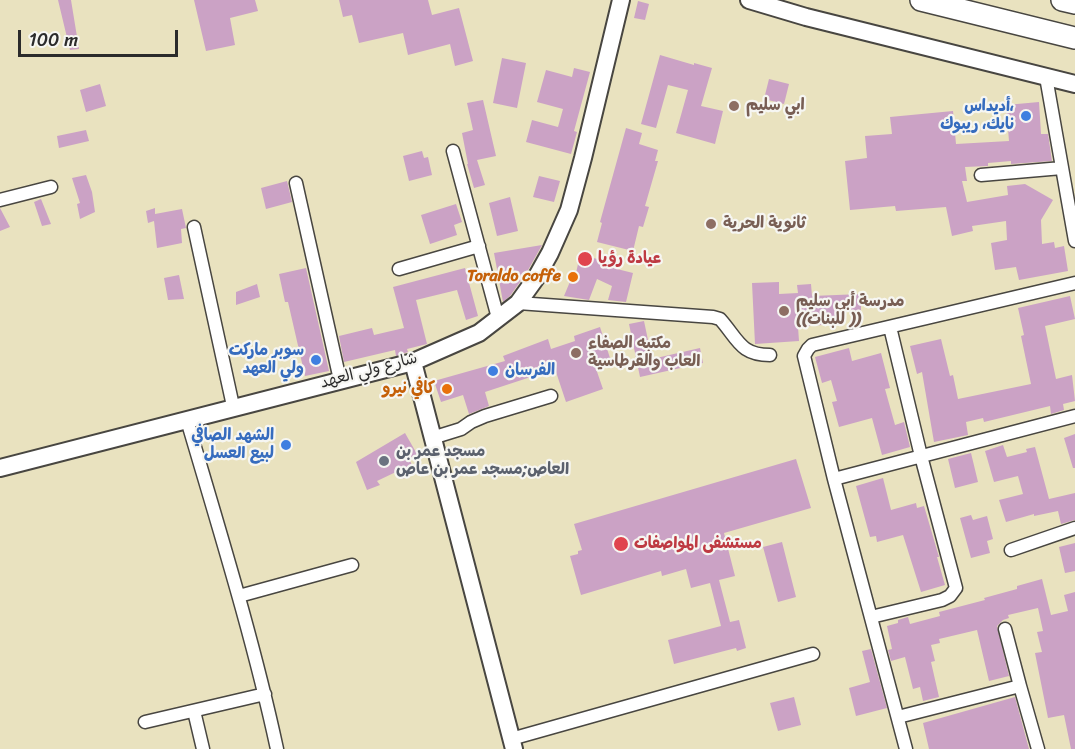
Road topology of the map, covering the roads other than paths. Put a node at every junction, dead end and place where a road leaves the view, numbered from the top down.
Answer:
1 (621, 0) edge
2 (749, 0) edge
3 (921, 0) edge
4 (1062, 0) edge
5 (1075, 3) edge
6 (1075, 38) edge
7 (1046, 77) junction
8 (1075, 84) edge
9 (453, 151) dead end
10 (1062, 168) junction
11 (981, 175) dead end
12 (296, 183) dead end
13 (51, 188) dead end
14 (0, 201) edge
15 (194, 227) dead end
16 (1075, 241) edge
17 (479, 246) junction
18 (399, 269) dead end
19 (1075, 283) edge
20 (518, 303) junction
21 (498, 318) junction
22 (890, 327) junction
23 (770, 354) dead end
24 (412, 362) junction
25 (340, 380) junction
26 (551, 396) dead end
27 (233, 406) junction
28 (1075, 416) edge
29 (187, 420) junction
30 (432, 438) junction
31 (921, 456) junction
32 (0, 468) edge
33 (834, 479) junction
34 (1075, 528) edge
35 (1011, 550) dead end
36 (352, 565) dead end
37 (239, 596) junction
38 (872, 617) junction
39 (1005, 629) dead end
40 (813, 654) dead end
41 (1020, 686) junction
42 (265, 694) junction
43 (194, 711) junction
44 (898, 717) junction
45 (145, 722) dead end
46 (513, 744) edge
47 (203, 749) edge
48 (277, 749) edge
49 (906, 749) edge
50 (1038, 749) edge

1 - 20 main road, شارع ولي العهد
2 - 7 main road
3 - 6 highway
4 - 5 highway
7 - 8 main road
7 - 10 street
9 - 17 street
10 - 11 street
10 - 16 street
12 - 25 street
13 - 14 street
15 - 27 street
17 - 18 street
17 - 21 street
19 - 22 street
20 - 21 main road, شارع ولي العهد
20 - 23 street
21 - 24 main road, شارع ولي العهد
22 - 31 street
22 - 33 street
24 - 25 main road, شارع ولي العهد
24 - 30 main road
25 - 27 main road, شارع ولي العهد
26 - 30 street
27 - 29 main road, شارع ولي العهد
28 - 31 street
29 - 32 main road, شارع ولي العهد
29 - 37 street
30 - 46 main road
31 - 33 street
31 - 38 street
33 - 38 street
34 - 35 street
36 - 37 street
37 - 42 street
38 - 44 street
39 - 41 street
40 - 46 street
41 - 44 street
41 - 50 street
42 - 43 street
42 - 48 street
43 - 45 street
43 - 47 street
44 - 49 street

